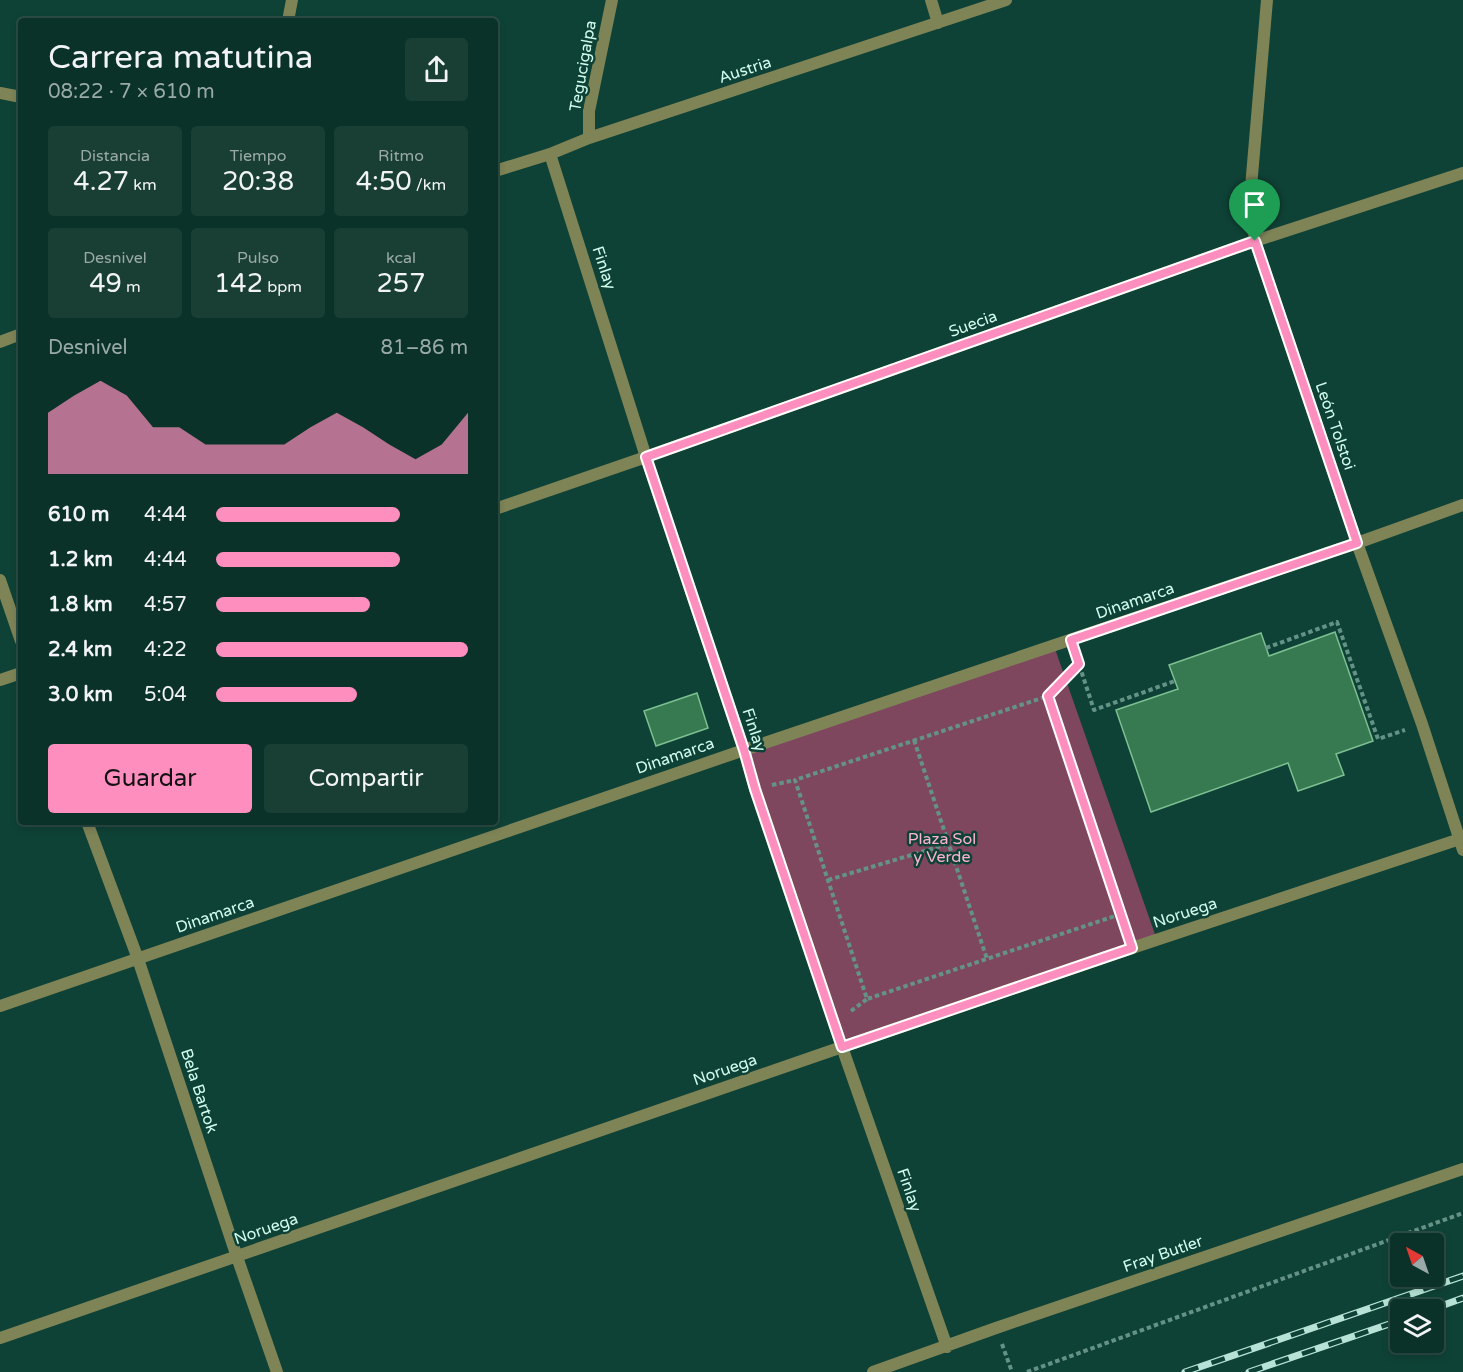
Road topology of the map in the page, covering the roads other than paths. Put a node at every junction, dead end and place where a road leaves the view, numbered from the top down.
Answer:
1 (292, 0) edge
2 (612, 0) edge
3 (931, 0) edge
4 (1006, 0) edge
5 (1267, 0) edge
6 (289, 18) edge
7 (938, 23) junction
8 (0, 93) edge
9 (18, 96) edge
10 (589, 138) junction
11 (550, 154) junction
12 (498, 170) edge
13 (1463, 173) edge
14 (1255, 241) junction
15 (18, 335) edge
16 (0, 342) edge
17 (646, 457) junction
18 (1463, 505) edge
19 (498, 508) edge
20 (1357, 543) junction
21 (0, 580) edge
22 (18, 632) edge
23 (18, 674) edge
24 (0, 680) edge
25 (744, 750) junction
26 (88, 825) edge
27 (1462, 843) edge
28 (138, 959) junction
29 (0, 1006) edge
30 (842, 1047) junction
31 (1463, 1169) edge
32 (237, 1257) junction
33 (0, 1338) edge
34 (947, 1347) junction
35 (277, 1372) edge
36 (873, 1372) edge

1 - 6 street
2 - 10 street, Tegucigalpa
3 - 7 street
4 - 7 street, Austria
5 - 14 street, León Tolstoi
7 - 10 street, Austria
8 - 9 street
10 - 11 street, Austria
11 - 12 street, Austria
11 - 17 street, Finlay
13 - 14 street, Suecia
14 - 17 street, Suecia
14 - 20 street, León Tolstoi
15 - 16 street
17 - 19 street, Suecia
17 - 25 street, Finlay
18 - 20 street, Dinamarca
20 - 25 street, Dinamarca
20 - 27 street, León Tolstoi
21 - 22 street
23 - 24 street
25 - 28 street, Dinamarca
25 - 30 street, Finlay
26 - 28 street, Bela Bartok
27 - 30 street, Noruega
28 - 29 street, Dinamarca
28 - 32 street, Bela Bartok
30 - 32 street, Noruega
30 - 34 street, Finlay
31 - 34 street, Fray Butler
32 - 33 street, Noruega
32 - 35 street, Bela Bartok
34 - 36 street, Fray Butler

